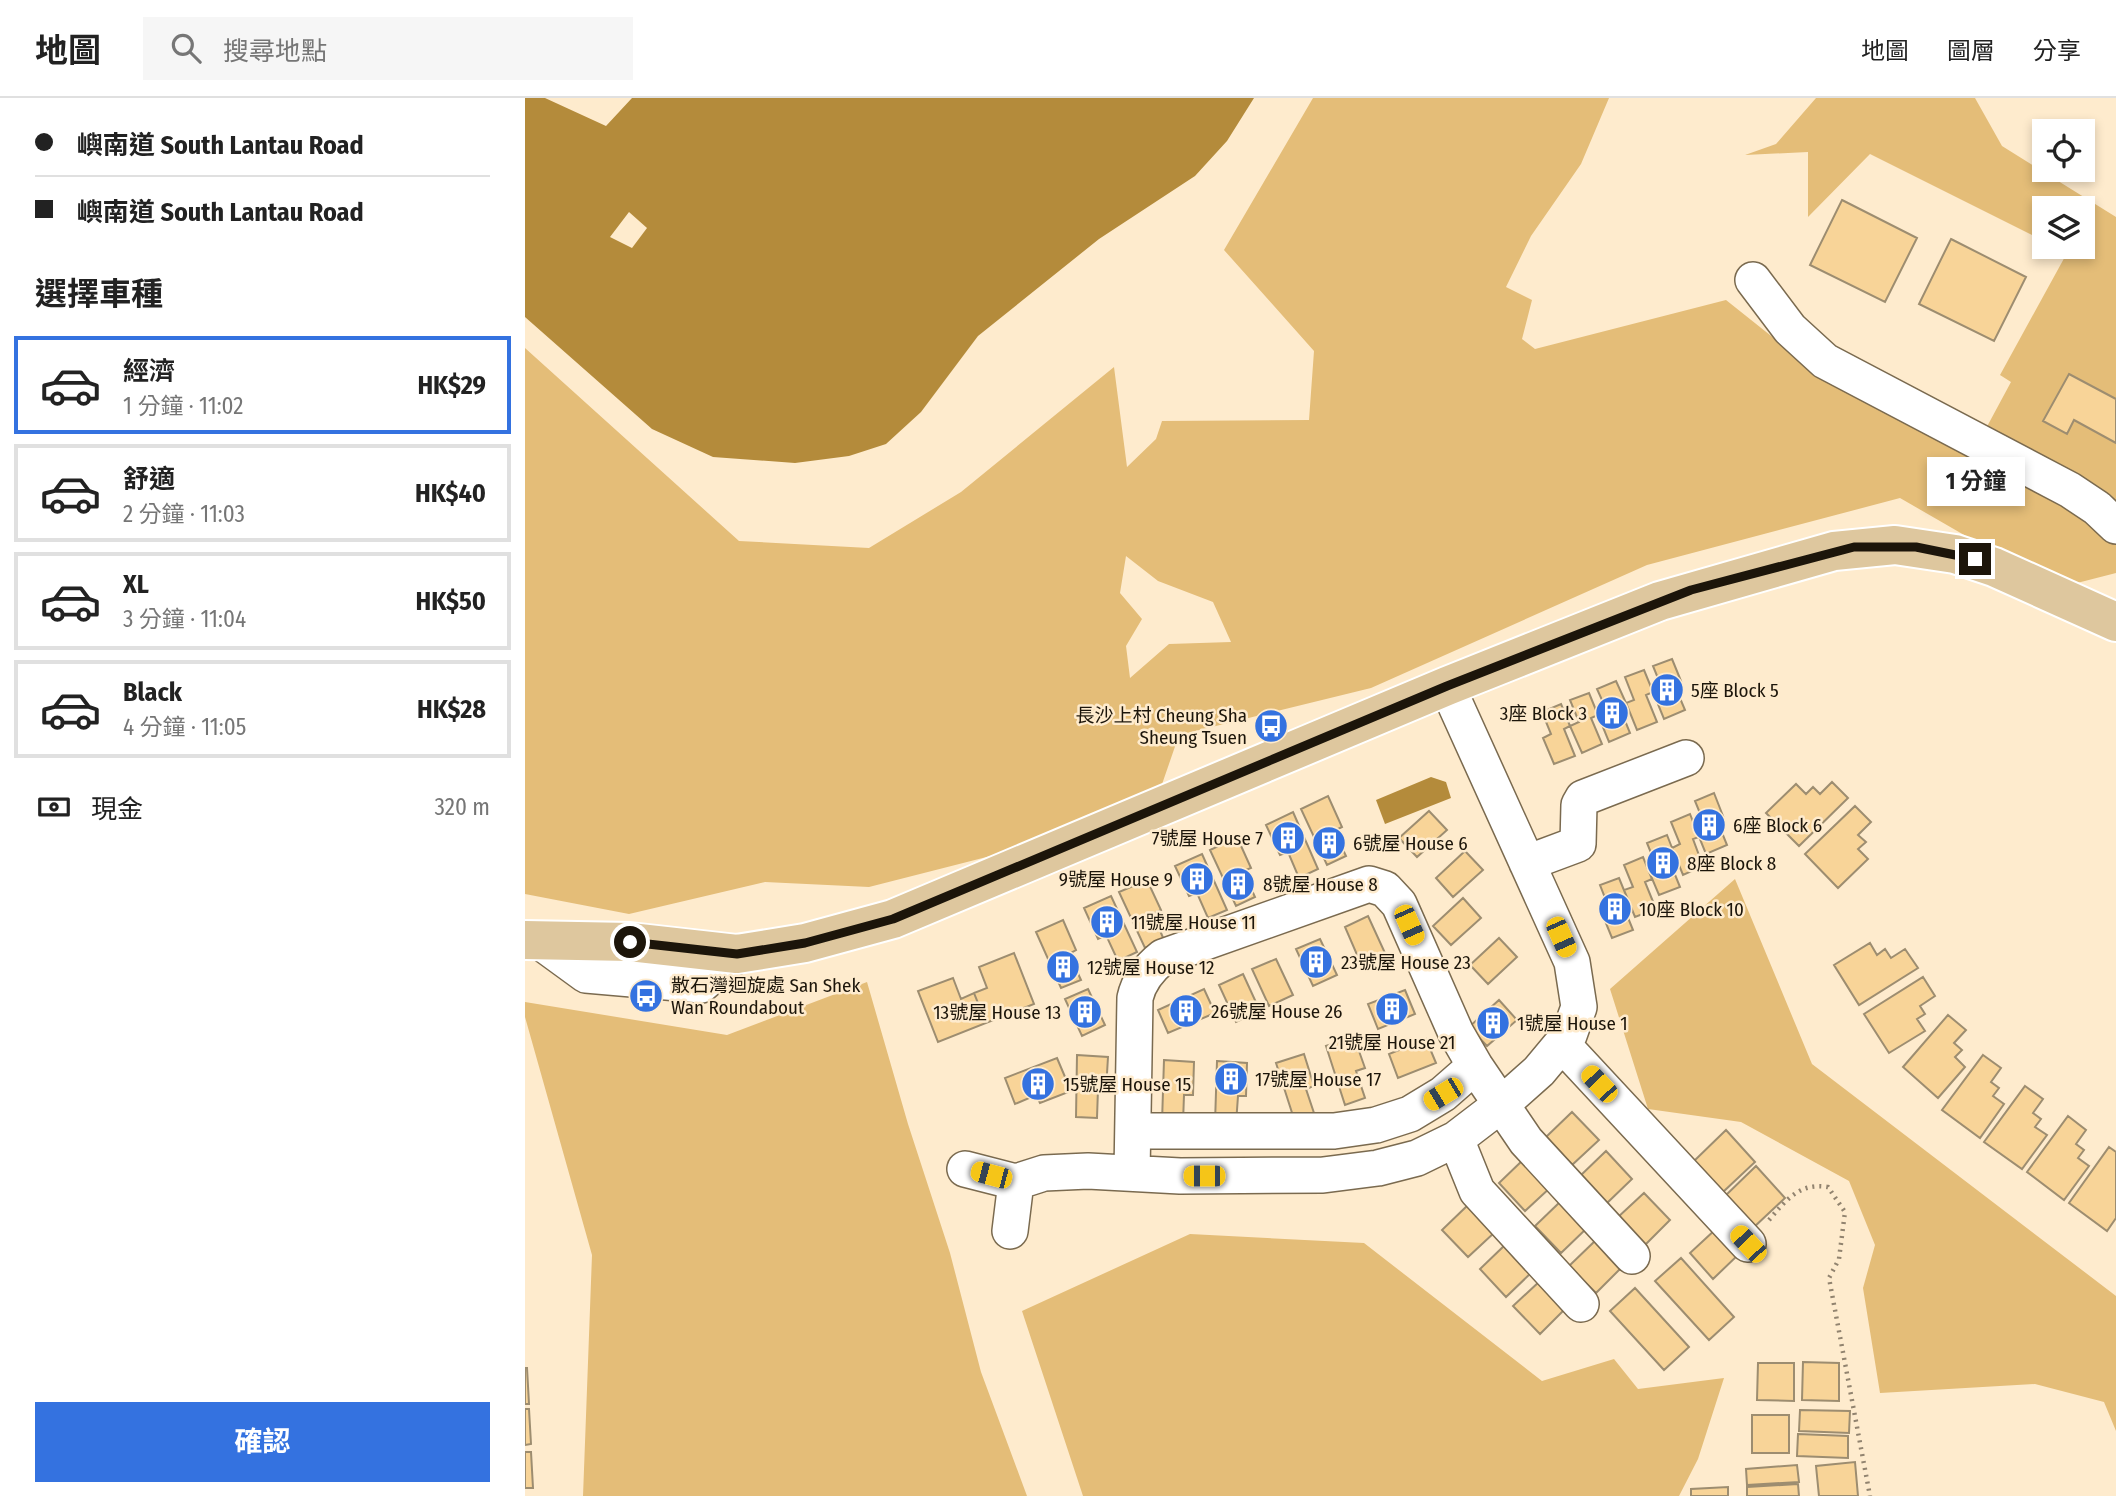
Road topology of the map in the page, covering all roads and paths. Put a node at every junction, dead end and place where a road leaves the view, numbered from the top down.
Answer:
1 (1753, 280) dead end
2 (2116, 526) edge
3 (2116, 622) edge
4 (1447, 686) junction
5 (1686, 758) dead end
6 (1527, 863) junction
7 (532, 940) edge
8 (1562, 1044) junction
9 (1475, 1066) junction
10 (1503, 1102) junction
11 (1133, 1131) junction
12 (1456, 1139) junction
13 (965, 1168) dead end
14 (1132, 1172) junction
15 (1016, 1182) junction
16 (1010, 1231) dead end
17 (1748, 1244) joint
18 (1632, 1256) dead end
19 (1581, 1304) dead end
20 (1870, 1496) edge

1 - 2 street
3 - 4 main road
4 - 6 street
4 - 7 main road
5 - 6 street
6 - 8 street
8 - 10 street
8 - 17 street
9 - 10 street
9 - 11 street
9 - 11 street
10 - 12 street
10 - 18 street
11 - 14 street
12 - 14 street
12 - 19 street
13 - 15 street
14 - 15 street
15 - 16 street
17 - 20 path

